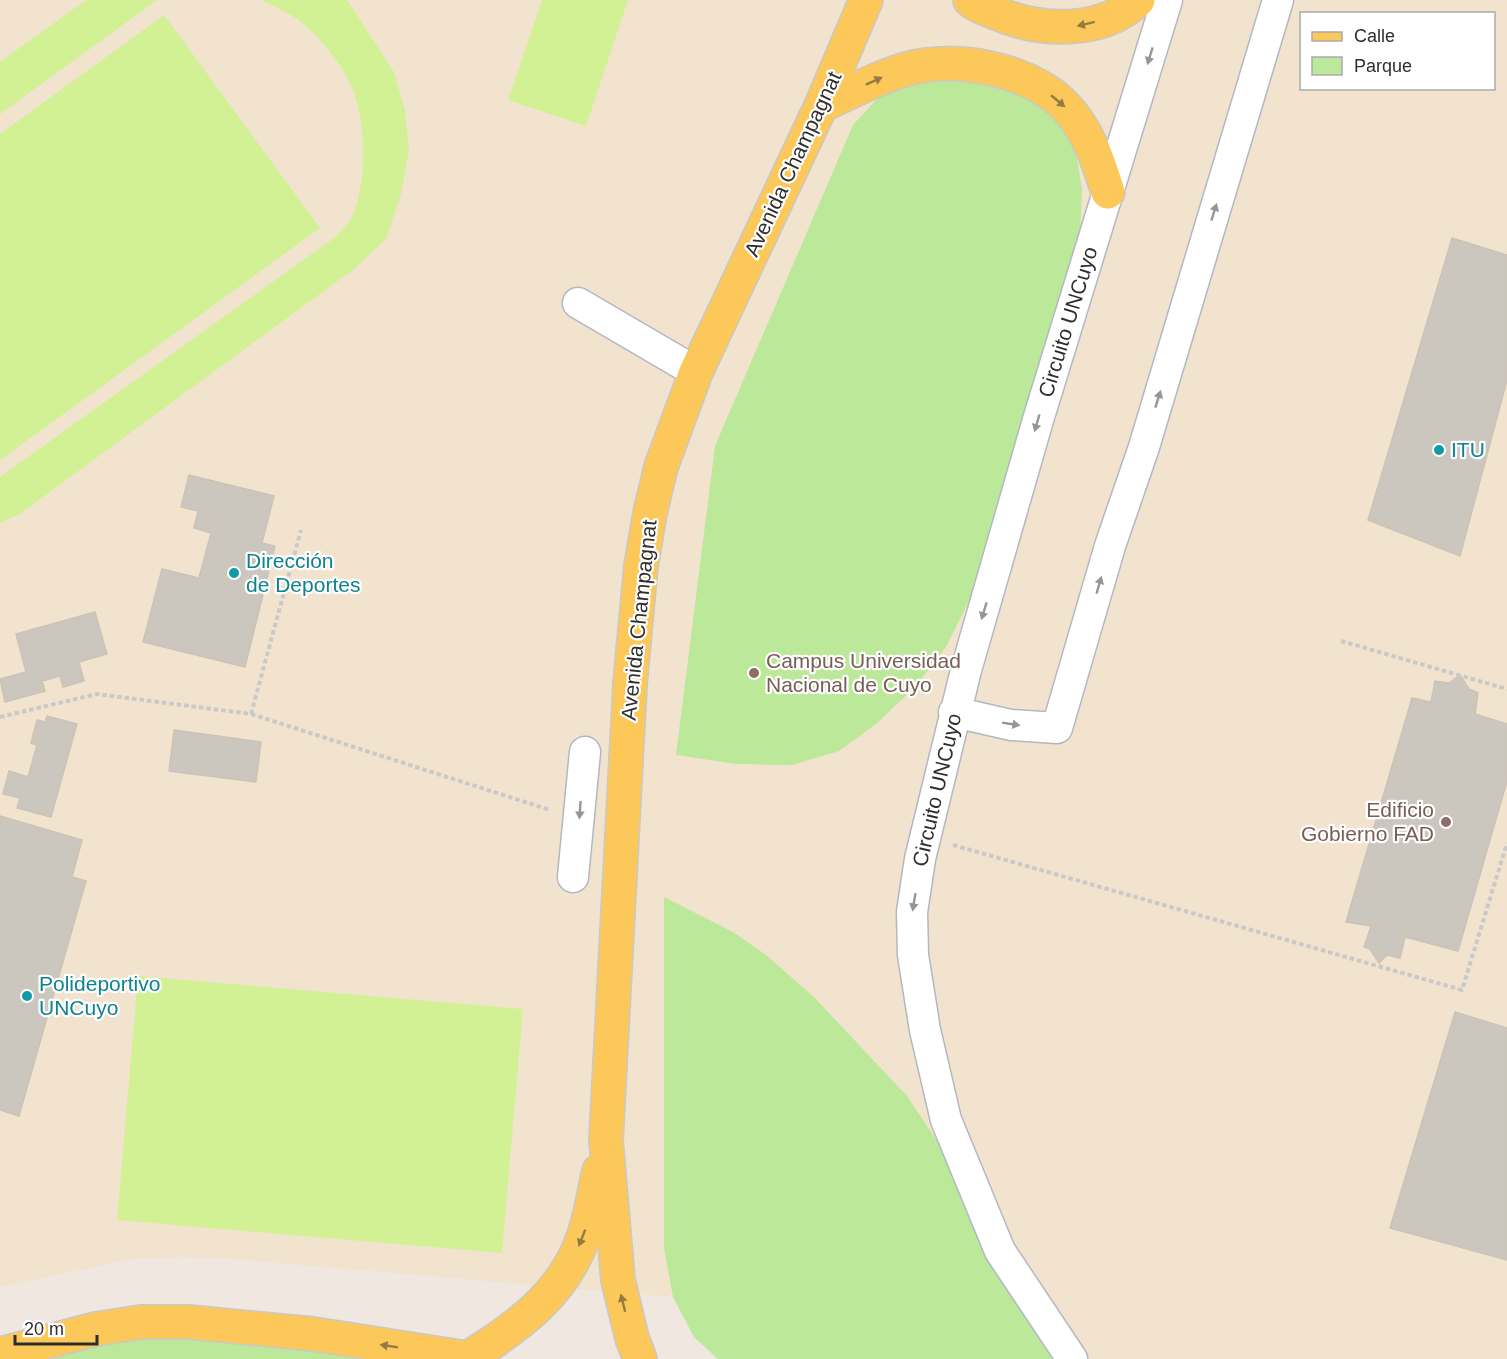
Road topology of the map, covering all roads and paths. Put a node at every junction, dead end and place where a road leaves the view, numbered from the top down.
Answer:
1 (866, 0) edge
2 (970, 0) edge
3 (1138, 0) edge
4 (1167, 0) edge
5 (1278, 0) edge
6 (821, 106) junction
7 (1108, 192) junction
8 (578, 303) dead end
9 (696, 372) junction
10 (301, 530) dead end
11 (1341, 640) dead end
12 (1507, 689) edge
13 (954, 712) junction
14 (251, 714) junction
15 (0, 717) edge
16 (585, 752) dead end
17 (580, 820) junction
18 (926, 838) junction
19 (1507, 843) edge
20 (573, 877) dead end
21 (606, 1140) junction
22 (0, 1354) edge
23 (471, 1358) edge
24 (640, 1359) edge
25 (1072, 1359) edge

1 - 6 main road, Avenida Champagnat
3 -> 2 main road
4 -> 7 street, Circuito UNCuyo
13 -> 5 street
6 -> 7 main road
6 - 9 main road, Avenida Champagnat
7 -> 13 street, Circuito UNCuyo
8 - 9 street
9 - 21 main road, Avenida Champagnat
10 - 14 path
11 - 12 path
13 - 18 street, Circuito UNCuyo
14 - 15 path
14 - 17 path
16 -> 17 street
17 - 20 street
18 - 19 path
18 -> 25 street, Circuito UNCuyo
21 -> 23 main road, Avenida Champagnat
24 -> 21 main road, Avenida Champagnat
23 -> 22 main road

